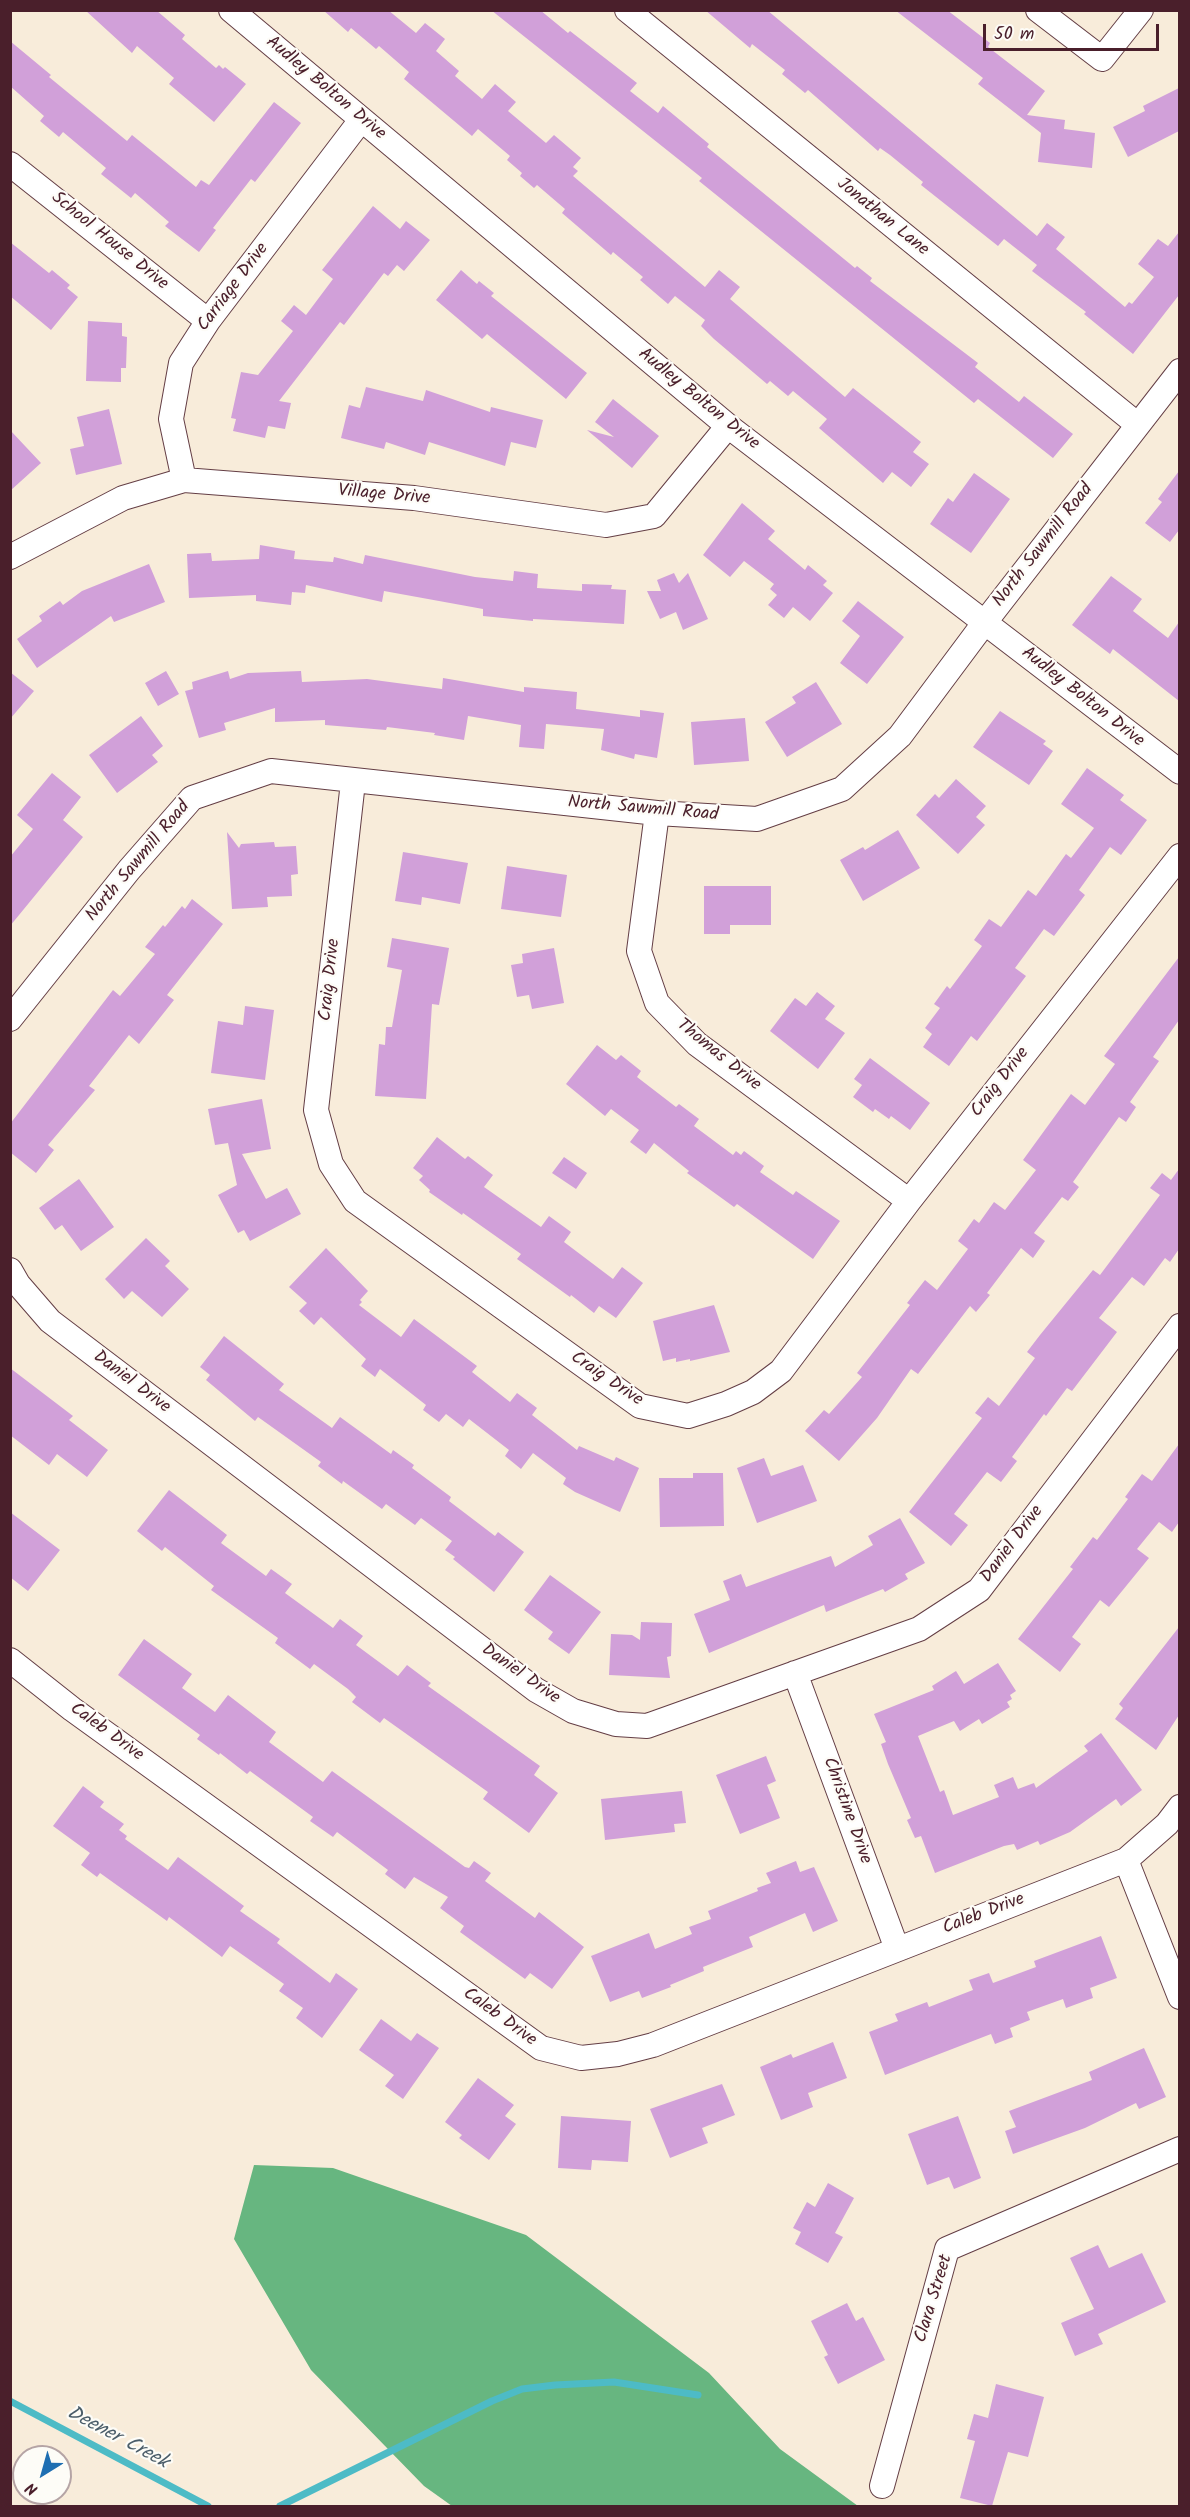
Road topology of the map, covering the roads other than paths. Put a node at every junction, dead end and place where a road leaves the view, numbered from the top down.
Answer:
1 (231, 10) edge
2 (627, 10) edge
3 (1038, 10) edge
4 (1141, 10) edge
5 (361, 120) junction
6 (10, 164) edge
7 (208, 321) junction
8 (1179, 371) edge
9 (1138, 425) junction
10 (728, 426) junction
11 (184, 480) junction
12 (10, 557) edge
13 (985, 622) junction
14 (1179, 772) edge
15 (353, 782) junction
16 (657, 813) junction
17 (1179, 856) edge
18 (10, 1019) edge
19 (909, 1201) junction
20 (10, 1270) edge
21 (1179, 1326) edge
22 (10, 1660) edge
23 (795, 1673) junction
24 (1179, 1807) edge
25 (1126, 1860) junction
26 (897, 1949) junction
27 (1179, 1997) edge
28 (1179, 2149) edge
29 (882, 2486) dead end

1 - 5 street, Audley Bolton Drive
2 - 9 street, Jonathan Lane
3 - 4 street
5 - 7 street, Carriage Drive
5 - 10 street, Audley Bolton Drive
6 - 7 street, School House Drive
7 - 11 street, Carriage Drive
8 - 9 street, North Sawmill Road
9 - 13 street, North Sawmill Road
10 - 11 street, Village Drive
10 - 13 street, Audley Bolton Drive
11 - 12 street, Village Drive
13 - 14 street, Audley Bolton Drive
13 - 16 street, North Sawmill Road
15 - 16 street, North Sawmill Road
15 - 18 street, North Sawmill Road
15 - 19 street, Craig Drive
16 - 19 street, Thomas Drive
17 - 19 street, Craig Drive
20 - 23 street, Daniel Drive
21 - 23 street, Daniel Drive
22 - 26 street, Caleb Drive
23 - 26 street, Christine Drive
24 - 25 street, Caleb Drive
25 - 26 street, Caleb Drive
25 - 27 street
28 - 29 street, Clara Street

